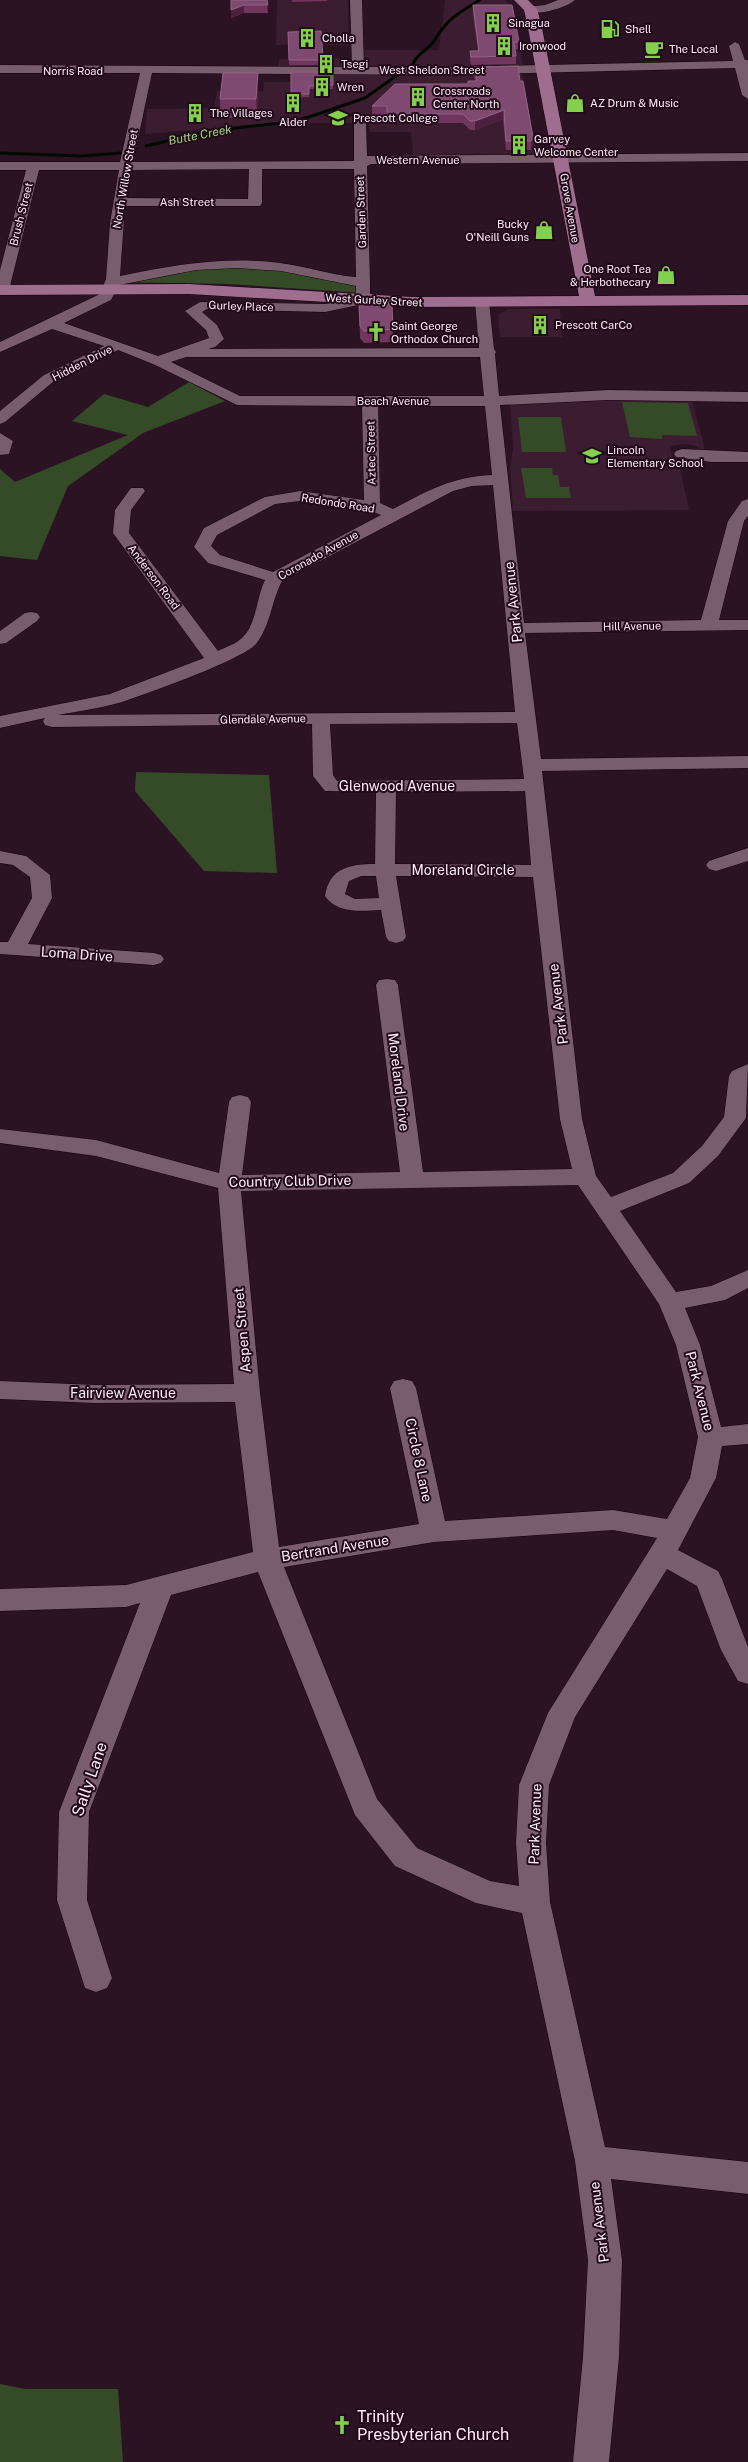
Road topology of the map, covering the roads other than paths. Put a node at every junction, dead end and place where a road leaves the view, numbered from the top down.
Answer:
1 (356, 0) edge
2 (568, 0) edge
3 (526, 4) edge
4 (735, 46) dead end
5 (743, 64) edge
6 (0, 69) edge
7 (544, 69) junction
8 (147, 71) junction
9 (358, 71) junction
10 (748, 95) edge
11 (360, 124) dead end
12 (748, 157) edge
13 (561, 159) junction
14 (360, 165) junction
15 (0, 166) edge
16 (127, 166) junction
17 (256, 166) junction
18 (33, 167) junction
19 (120, 202) junction
20 (364, 282) junction
21 (112, 286) junction
22 (1, 290) edge
23 (363, 300) junction
24 (748, 300) edge
25 (482, 302) junction
26 (588, 302) junction
27 (53, 324) junction
28 (0, 334) edge
29 (27, 334) junction
30 (117, 345) junction
31 (0, 348) edge
32 (489, 352) junction
33 (180, 354) junction
34 (158, 362) junction
35 (748, 397) edge
36 (370, 401) junction
37 (493, 401) junction
38 (0, 419) edge
39 (682, 454) dead end
40 (748, 457) edge
41 (502, 480) junction
42 (137, 491) dead end
43 (748, 504) edge
44 (372, 506) junction
45 (392, 514) junction
46 (275, 578) junction
47 (31, 617) dead end
48 (709, 625) junction
49 (748, 625) edge
50 (516, 628) junction
51 (0, 639) edge
52 (215, 660) junction
53 (526, 717) junction
54 (321, 719) junction
55 (0, 722) edge
56 (748, 762) edge
57 (533, 775) junction
58 (386, 787) junction
59 (748, 854) edge
60 (0, 857) edge
61 (716, 865) dead end
62 (385, 870) junction
63 (542, 871) junction
64 (391, 904) junction
65 (396, 938) dead end
66 (8, 949) edge
67 (154, 960) dead end
68 (387, 985) dead end
69 (748, 1071) edge
70 (240, 1102) dead end
71 (0, 1136) edge
72 (585, 1177) junction
73 (412, 1179) junction
74 (229, 1183) junction
75 (606, 1208) junction
76 (748, 1278) edge
77 (670, 1302) junction
78 (403, 1388) dead end
79 (0, 1390) edge
80 (247, 1393) junction
81 (748, 1434) edge
82 (711, 1437) junction
83 (434, 1532) junction
84 (668, 1542) junction
85 (267, 1559) junction
86 (160, 1587) junction
87 (0, 1600) edge
88 (748, 1673) edge
89 (535, 1902) junction
90 (96, 1978) dead end
91 (592, 2161) junction
92 (748, 2178) edge
93 (591, 2462) edge

1 - 9 street
2 - 3 street
3 - 7 main road, Grove Avenue
4 - 5 street
5 - 7 street, West Sheldon Street
5 - 10 street
6 - 8 street, Norris Road
7 - 9 street, West Sheldon Street
7 - 13 main road, Grove Avenue
8 - 9 street, West Sheldon Street
8 - 16 street, North Willow Street
11 - 14 street, Garden Street
12 - 13 street, Western Avenue
13 - 14 street, Western Avenue
13 - 26 main road, Grove Avenue
14 - 17 street, Western Avenue
14 - 20 street, Garden Street
15 - 18 street, Western Avenue
16 - 17 street, Western Avenue
16 - 18 street, Western Avenue
16 - 19 street, North Willow Street
17 - 19 street, Ash Street
18 - 22 street, Brush Street
19 - 21 street, North Willow Street
20 - 21 street
20 - 23 street, Garden Street
21 - 22 main road, West Gurley Street
21 - 23 main road, West Gurley Street
21 - 27 street
23 - 25 main road, West Gurley Street
23 - 33 street, Gurley Place
24 - 26 main road, West Gurley Street
25 - 26 main road, West Gurley Street
25 - 32 street, Park Avenue
27 - 29 street
27 - 30 street, Beach Avenue
28 - 29 street
29 - 31 street
30 - 34 street, Beach Avenue
30 - 38 street, Hidden Drive
32 - 33 street
32 - 37 street, Park Avenue
33 - 34 street, Gurley Place
34 - 36 street, Beach Avenue
35 - 37 street, Beach Avenue
36 - 37 street, Beach Avenue
36 - 44 street, Aztec Street
37 - 41 street, Park Avenue
39 - 40 street
41 - 45 street, Coronado Avenue
41 - 50 street, Park Avenue
42 - 52 street, Anderson Road
43 - 48 street
44 - 45 street, Redondo Road
44 - 46 street, Redondo Road
45 - 46 street, Coronado Avenue
46 - 52 street, Coronado Avenue
47 - 51 street
48 - 49 street, Hill Avenue
48 - 50 street, Hill Avenue
50 - 53 street, Park Avenue
52 - 55 street, Coronado Avenue
53 - 54 street, Glendale Avenue
53 - 57 street, Park Avenue
54 - 55 street, Glendale Avenue
54 - 58 street, Glenwood Avenue
56 - 57 street, Glenwood Avenue
57 - 58 street, Glenwood Avenue
57 - 63 street, Park Avenue
58 - 62 street
59 - 61 street
60 - 66 street
62 - 63 street, Moreland Circle
62 - 64 street
62 - 64 street, Moreland Circle
63 - 72 street, Park Avenue
64 - 65 street
66 - 67 street, Loma Drive
68 - 73 street, Moreland Drive
69 - 75 street
70 - 74 street, Aspen Street
71 - 74 street, Country Club Drive
72 - 73 street, Country Club Drive
72 - 75 street, Park Avenue
73 - 74 street, Country Club Drive
74 - 80 street, Aspen Street
75 - 77 street, Park Avenue
76 - 77 street
77 - 82 street, Park Avenue
78 - 83 street, Circle 8 Lane
79 - 80 street, Fairview Avenue
80 - 85 street, Aspen Street
81 - 82 street
82 - 84 street, Park Avenue
83 - 84 street, Bertrand Avenue
83 - 85 street, Bertrand Avenue
84 - 88 street, Bertrand Avenue
84 - 89 street, Park Avenue
85 - 86 street, Bertrand Avenue
85 - 89 street, Aspen Street
86 - 87 street, Bertrand Avenue
86 - 90 street, Sally Lane
89 - 91 street, Park Avenue
91 - 92 street
91 - 93 street, Park Avenue

